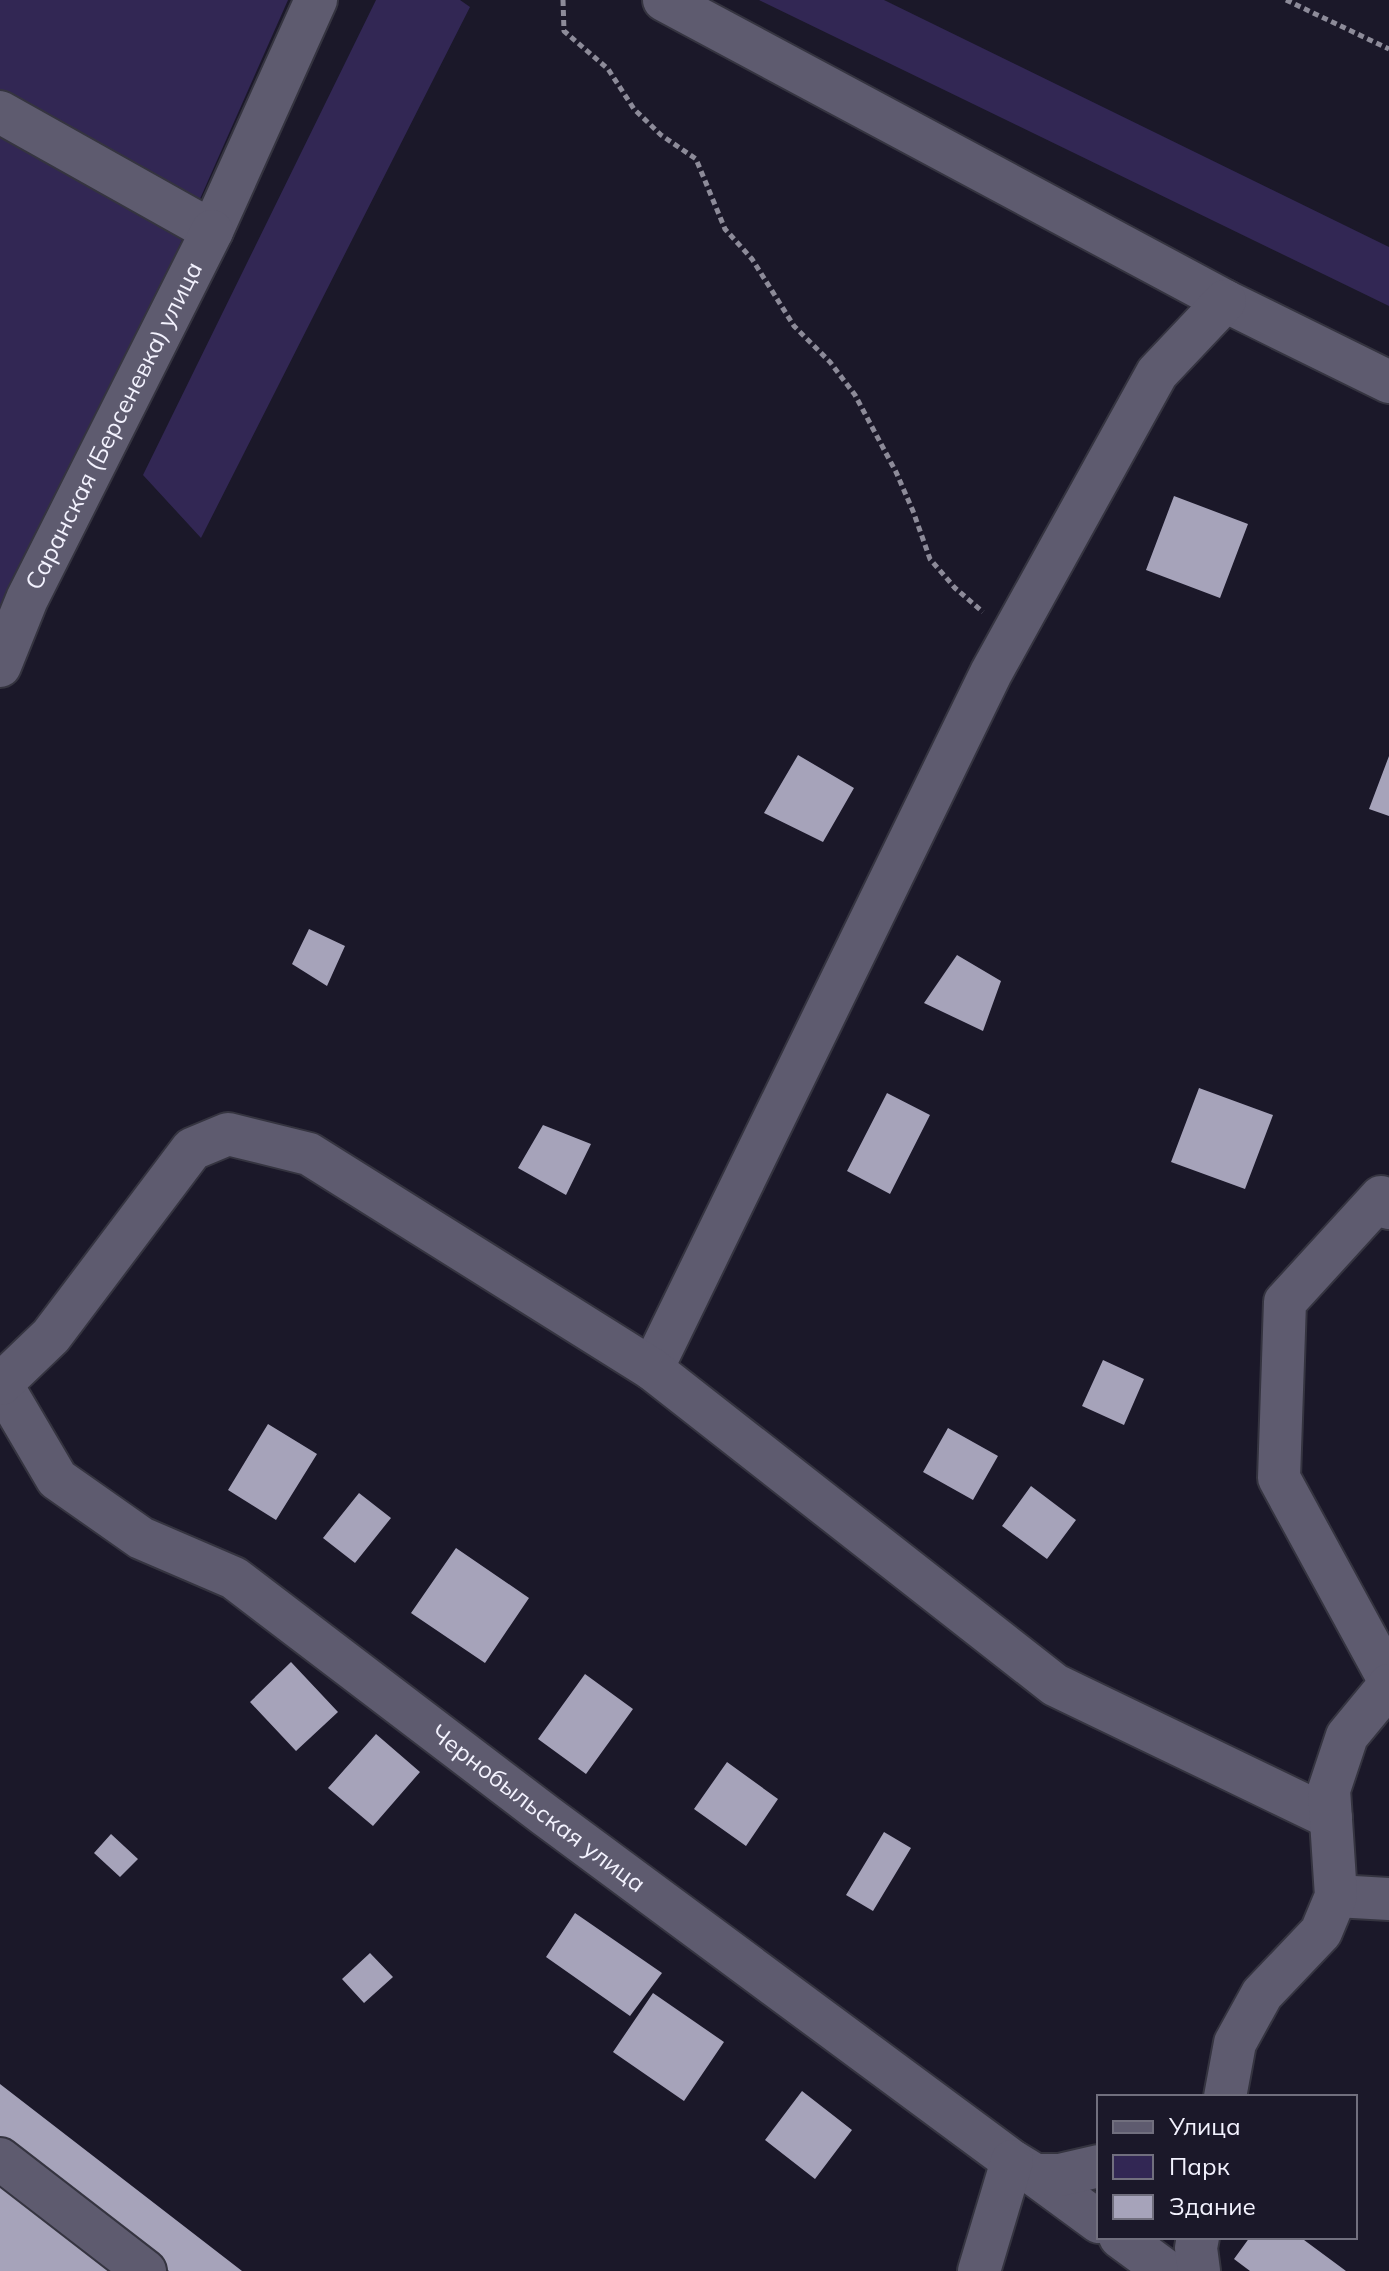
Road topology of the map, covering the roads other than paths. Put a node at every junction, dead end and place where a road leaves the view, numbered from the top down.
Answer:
1 (316, 0) edge
2 (664, 0) edge
3 (0, 112) edge
4 (212, 231) junction
5 (1225, 301) junction
6 (1389, 382) edge
7 (0, 666) edge
8 (1386, 1197) edge
9 (652, 1369) junction
10 (1, 1383) edge
11 (1389, 1682) edge
12 (1331, 1818) junction
13 (1336, 1896) junction
14 (1389, 1899) edge
15 (1235, 2043) junction
16 (1199, 2095) edge
17 (1225, 2095) edge
18 (0, 2159) edge
19 (1097, 2166) edge
20 (1023, 2168) junction
21 (1097, 2221) edge
22 (1123, 2239) edge
23 (1198, 2239) edge
24 (145, 2271) edge
25 (979, 2271) edge
26 (1166, 2271) edge
27 (1199, 2271) edge

1 - 4 street, Саранская (Берсеневка) улица
2 - 5 street
3 - 4 street
4 - 7 street, Саранская (Берсеневка) улица
5 - 6 street
5 - 9 street
8 - 11 street
9 - 10 street
9 - 12 street
10 - 20 street, Чернобыльская улица
11 - 12 street
12 - 13 street
13 - 14 street
13 - 15 street
15 - 16 street
15 - 17 street
18 - 24 street
19 - 20 street
20 - 21 street, Чернобыльская улица
20 - 25 street
22 - 26 street
23 - 27 street

